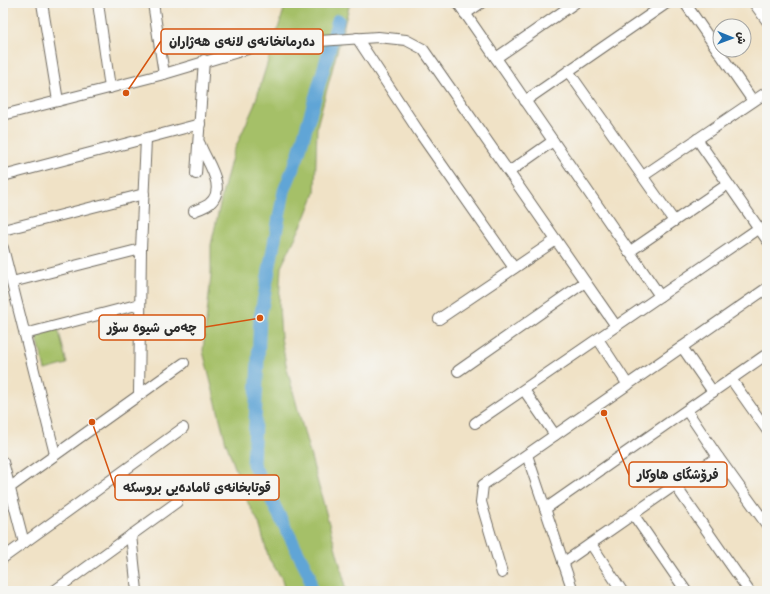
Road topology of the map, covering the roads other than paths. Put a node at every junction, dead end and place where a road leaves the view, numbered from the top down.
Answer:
1 (42, 3) edge
2 (98, 3) edge
3 (153, 3) edge
4 (458, 3) edge
5 (481, 3) edge
6 (575, 3) edge
7 (667, 3) edge
8 (685, 3) edge
9 (754, 3) edge
10 (465, 14) junction
11 (767, 21) edge
12 (353, 38) junction
13 (496, 58) junction
14 (204, 60) junction
15 (568, 71) junction
16 (164, 74) junction
17 (110, 88) junction
18 (767, 92) edge
19 (58, 101) junction
20 (525, 101) junction
21 (754, 101) junction
22 (3, 113) edge
23 (200, 124) junction
24 (146, 139) junction
25 (697, 139) junction
26 (553, 141) junction
27 (199, 142) junction
28 (509, 172) junction
29 (196, 174) dead end
30 (3, 176) edge
31 (643, 176) junction
32 (728, 184) junction
33 (144, 194) junction
34 (194, 211) dead end
35 (674, 221) junction
36 (759, 228) junction
37 (3, 230) edge
38 (556, 240) junction
39 (767, 240) edge
40 (3, 248) edge
41 (141, 249) junction
42 (629, 252) junction
43 (514, 268) junction
44 (12, 282) junction
45 (585, 282) junction
46 (767, 288) edge
47 (660, 296) junction
48 (140, 304) junction
49 (439, 319) dead end
50 (616, 326) junction
51 (25, 334) junction
52 (598, 339) junction
53 (682, 347) junction
54 (767, 354) edge
55 (184, 363) dead end
56 (458, 371) dead end
57 (731, 379) junction
58 (628, 385) junction
59 (524, 390) junction
60 (714, 392) junction
61 (139, 394) junction
62 (687, 411) junction
63 (475, 423) dead end
64 (765, 424) edge
65 (183, 428) dead end
66 (556, 435) junction
67 (55, 454) junction
68 (527, 454) junction
69 (718, 458) junction
70 (3, 462) edge
71 (675, 485) junction
72 (10, 488) junction
73 (177, 502) dead end
74 (546, 510) junction
75 (633, 514) junction
76 (766, 521) edge
77 (131, 535) junction
78 (24, 543) junction
79 (591, 544) junction
80 (3, 558) edge
81 (563, 563) junction
82 (502, 573) dead end
83 (54, 591) edge
84 (137, 591) edge
85 (573, 591) edge
86 (622, 591) edge
87 (686, 591) edge
88 (749, 591) edge

1 - 19 street
2 - 17 street
3 - 16 street
4 - 10 street
5 - 10 street
6 - 13 street
7 - 15 street
8 - 21 street
9 - 11 street
10 - 13 street
12 - 14 street
12 - 28 street
12 - 43 street
13 - 20 street
14 - 16 street
14 - 23 street
15 - 20 street
15 - 31 street
16 - 17 street
17 - 19 street
18 - 21 street
19 - 22 street
20 - 26 street
21 - 25 street
23 - 24 street
23 - 27 street
24 - 30 street
24 - 33 street
25 - 31 street
25 - 32 street
26 - 28 street
26 - 42 street
27 - 29 street
27 - 34 street
28 - 38 street
31 - 35 street
32 - 35 street
32 - 36 street
33 - 37 street
33 - 41 street
35 - 42 street
36 - 39 street
36 - 47 street
38 - 43 street
38 - 45 street
40 - 44 street
41 - 44 street
41 - 48 street
42 - 47 street
43 - 49 street
44 - 51 street
45 - 50 street
45 - 56 street
46 - 53 street
47 - 50 street
48 - 51 street
48 - 61 street
50 - 52 street
51 - 67 street
52 - 58 street
52 - 59 street
53 - 58 street
53 - 60 street
54 - 57 street
55 - 61 street
57 - 60 street
57 - 64 street
58 - 66 street
59 - 63 street
59 - 66 street
60 - 62 street
61 - 67 street
62 - 69 street
62 - 74 street
65 - 78 street
66 - 68 street
67 - 72 street
68 - 74 street
68 - 82 street
69 - 71 street
69 - 76 street
70 - 72 street
71 - 75 street
71 - 88 street
72 - 78 street
73 - 77 street
74 - 81 street
75 - 79 street
75 - 87 street
77 - 83 street
77 - 84 street
78 - 80 street
79 - 81 street
79 - 86 street
81 - 85 street

